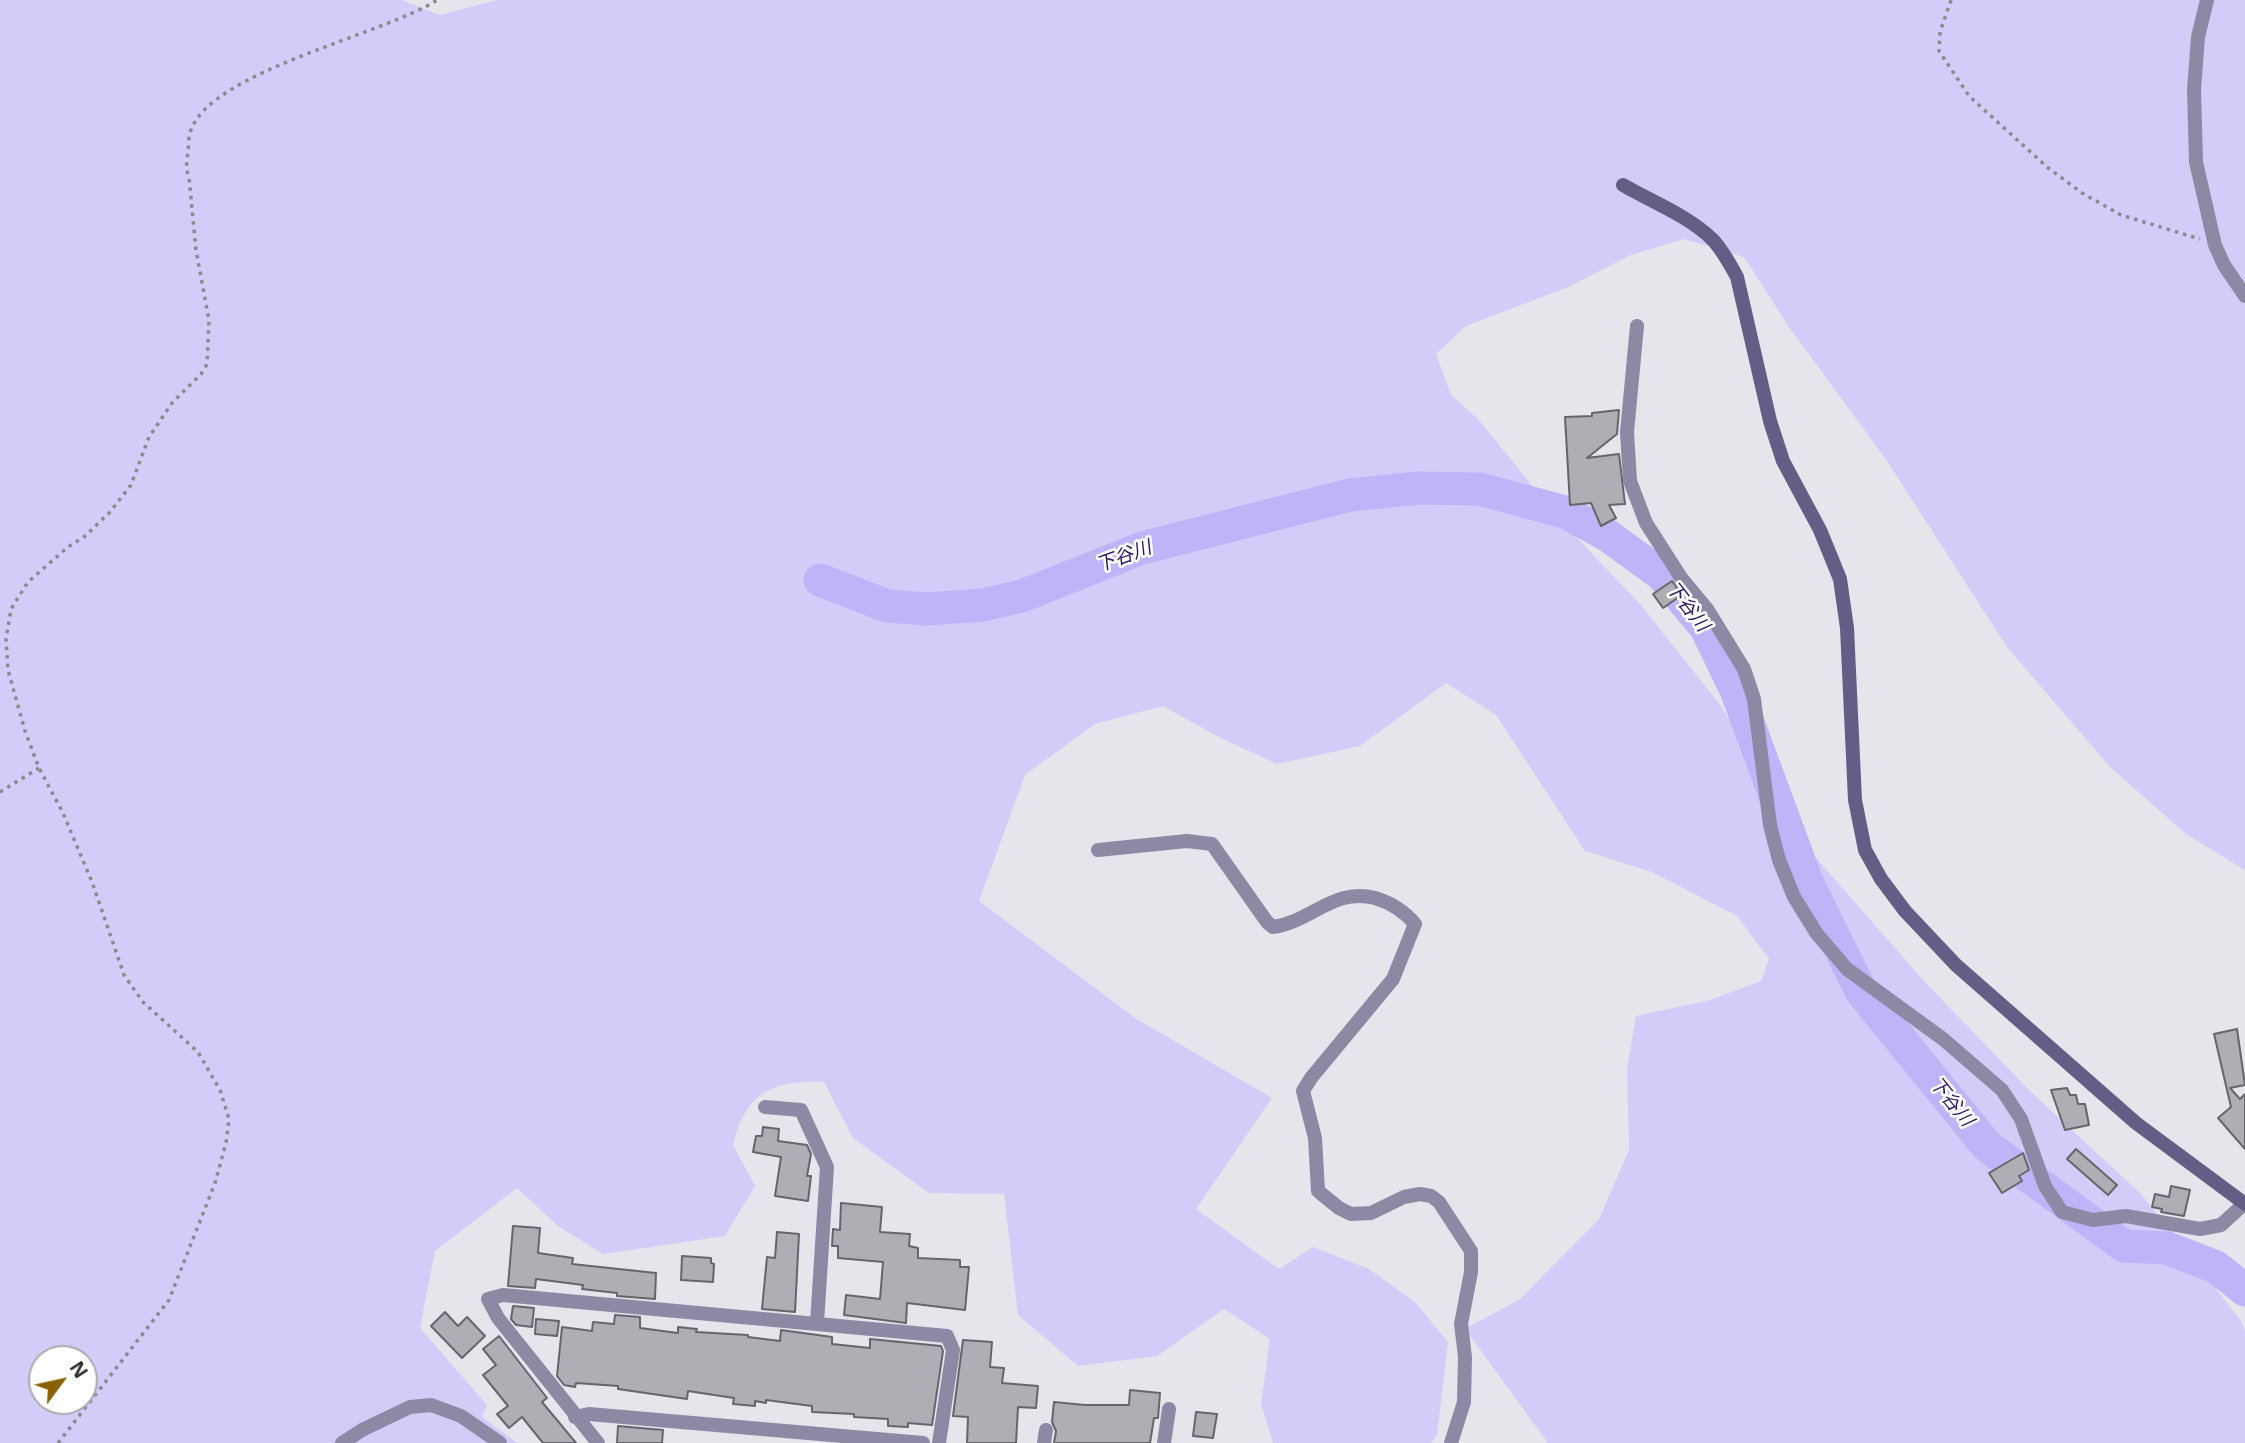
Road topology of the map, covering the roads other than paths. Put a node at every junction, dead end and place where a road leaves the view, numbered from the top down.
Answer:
1 (2207, 0) edge
2 (1623, 185) dead end
3 (2245, 296) edge
4 (1637, 326) dead end
5 (1098, 850) dead end
6 (765, 1107) dead end
7 (2245, 1204) edge
8 (817, 1323) junction
9 (1169, 1409) dead end
10 (575, 1417) junction
11 (342, 1443) edge
12 (500, 1443) edge
13 (598, 1443) edge
14 (923, 1443) edge
15 (939, 1443) edge
16 (1164, 1443) edge
17 (1451, 1443) edge

1 - 3 street
2 - 7 street
4 - 7 street
5 - 17 street
6 - 8 street
8 - 10 street
8 - 15 street
9 - 16 street
10 - 13 street
10 - 14 street
11 - 12 street

